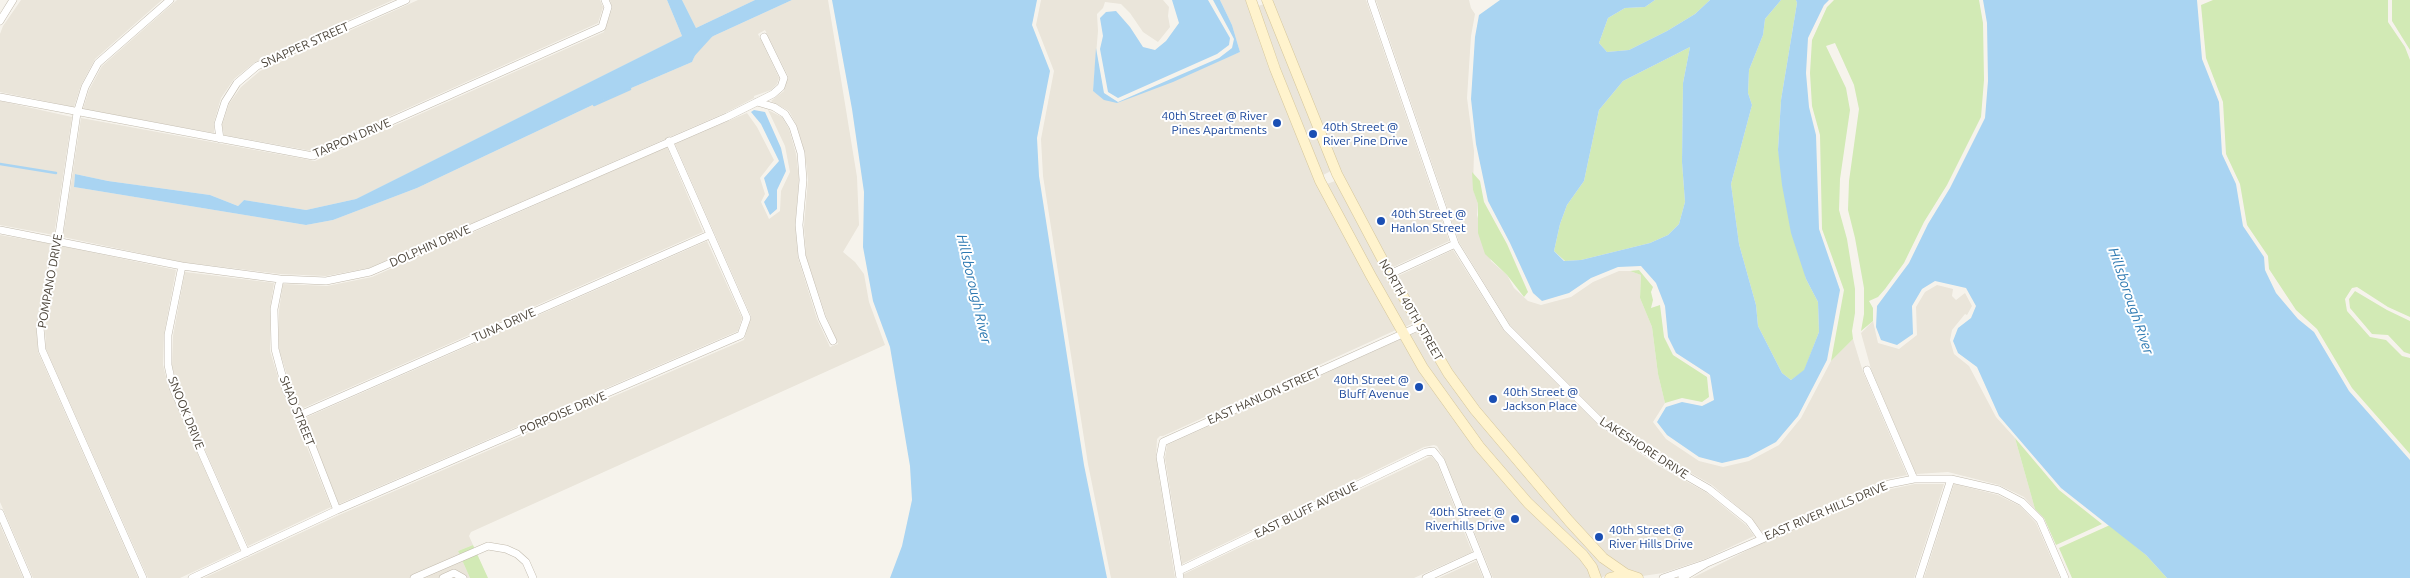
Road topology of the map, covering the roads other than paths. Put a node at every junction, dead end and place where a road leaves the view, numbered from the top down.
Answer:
1 (13, 0) edge
2 (170, 0) edge
3 (406, 0) edge
4 (605, 0) edge
5 (1267, 0) edge
6 (1371, 0) edge
7 (1254, 1) edge
8 (0, 21) edge
9 (764, 36) dead end
10 (0, 96) edge
11 (758, 102) junction
12 (77, 113) junction
13 (220, 139) junction
14 (669, 141) junction
15 (1337, 174) junction
16 (1320, 181) junction
17 (0, 230) edge
18 (709, 234) junction
19 (58, 241) junction
20 (1455, 244) junction
21 (182, 266) junction
22 (1390, 274) junction
23 (280, 279) junction
24 (1420, 326) junction
25 (1403, 333) junction
26 (832, 341) dead end
27 (1867, 370) dead end
28 (300, 415) junction
29 (1914, 479) junction
30 (1950, 479) junction
31 (337, 510) junction
32 (0, 513) edge
33 (1761, 538) junction
34 (246, 553) junction
35 (1478, 554) junction
36 (1707, 563) junction
37 (1626, 574) junction
38 (1179, 575) edge
39 (28, 578) edge
40 (143, 578) edge
41 (192, 578) edge
42 (414, 578) edge
43 (442, 578) edge
44 (463, 578) edge
45 (533, 578) edge
46 (1426, 578) edge
47 (1488, 578) edge
48 (1596, 578) edge
49 (1610, 578) edge
50 (1638, 578) edge
51 (1663, 578) edge
52 (1682, 578) edge
53 (1919, 578) edge
54 (2065, 578) edge

1 - 8 street
2 - 12 street, POMPANO DRIVE
3 - 13 street, SNAPPER STREET
4 - 13 street, TARPON DRIVE
5 - 15 main road, NORTH 40TH STREET
6 - 20 street, LAKESHORE DRIVE
7 - 16 main road, NORTH 40TH STREET
9 - 11 street, DOLPHIN DRIVE
10 - 12 street, TARPON DRIVE
11 - 14 street, DOLPHIN DRIVE
11 - 26 street
12 - 13 street, TARPON DRIVE
12 - 19 street, POMPANO DRIVE
14 - 18 street, PORPOISE DRIVE
14 - 23 street, DOLPHIN DRIVE
15 - 16 main road
15 - 22 main road, NORTH 40TH STREET
16 - 25 main road, NORTH 40TH STREET
17 - 19 street, DOLPHIN DRIVE
18 - 28 street, TUNA DRIVE
18 - 31 street, PORPOISE DRIVE
19 - 21 street, DOLPHIN DRIVE
19 - 40 street, POMPANO DRIVE
20 - 22 street
20 - 33 street, LAKESHORE DRIVE
21 - 23 street, DOLPHIN DRIVE
21 - 34 street, SNOOK DRIVE
22 - 24 main road, NORTH 40TH STREET
23 - 28 street, SHAD STREET
24 - 25 street, EAST HANLON STREET
24 - 37 main road, NORTH 40TH STREET
25 - 38 street, EAST HANLON STREET
25 - 48 main road, NORTH 40TH STREET
27 - 29 street
28 - 31 street, SHAD STREET
29 - 30 street, EAST RIVER HILLS DRIVE
29 - 33 street, EAST RIVER HILLS DRIVE
30 - 53 street
30 - 54 street, EAST RIVER HILLS DRIVE
31 - 34 street, PORPOISE DRIVE
32 - 39 street
33 - 36 street, EAST RIVER HILLS DRIVE
34 - 41 street, PORPOISE DRIVE
35 - 38 street, EAST BLUFF AVENUE
35 - 46 street
35 - 47 street
36 - 51 street, EAST RIVER HILLS DRIVE
36 - 52 street, EAST RIVER HILLS DRIVE
37 - 49 main road
37 - 50 main road, NORTH 40TH STREET
42 - 45 street
43 - 44 street

